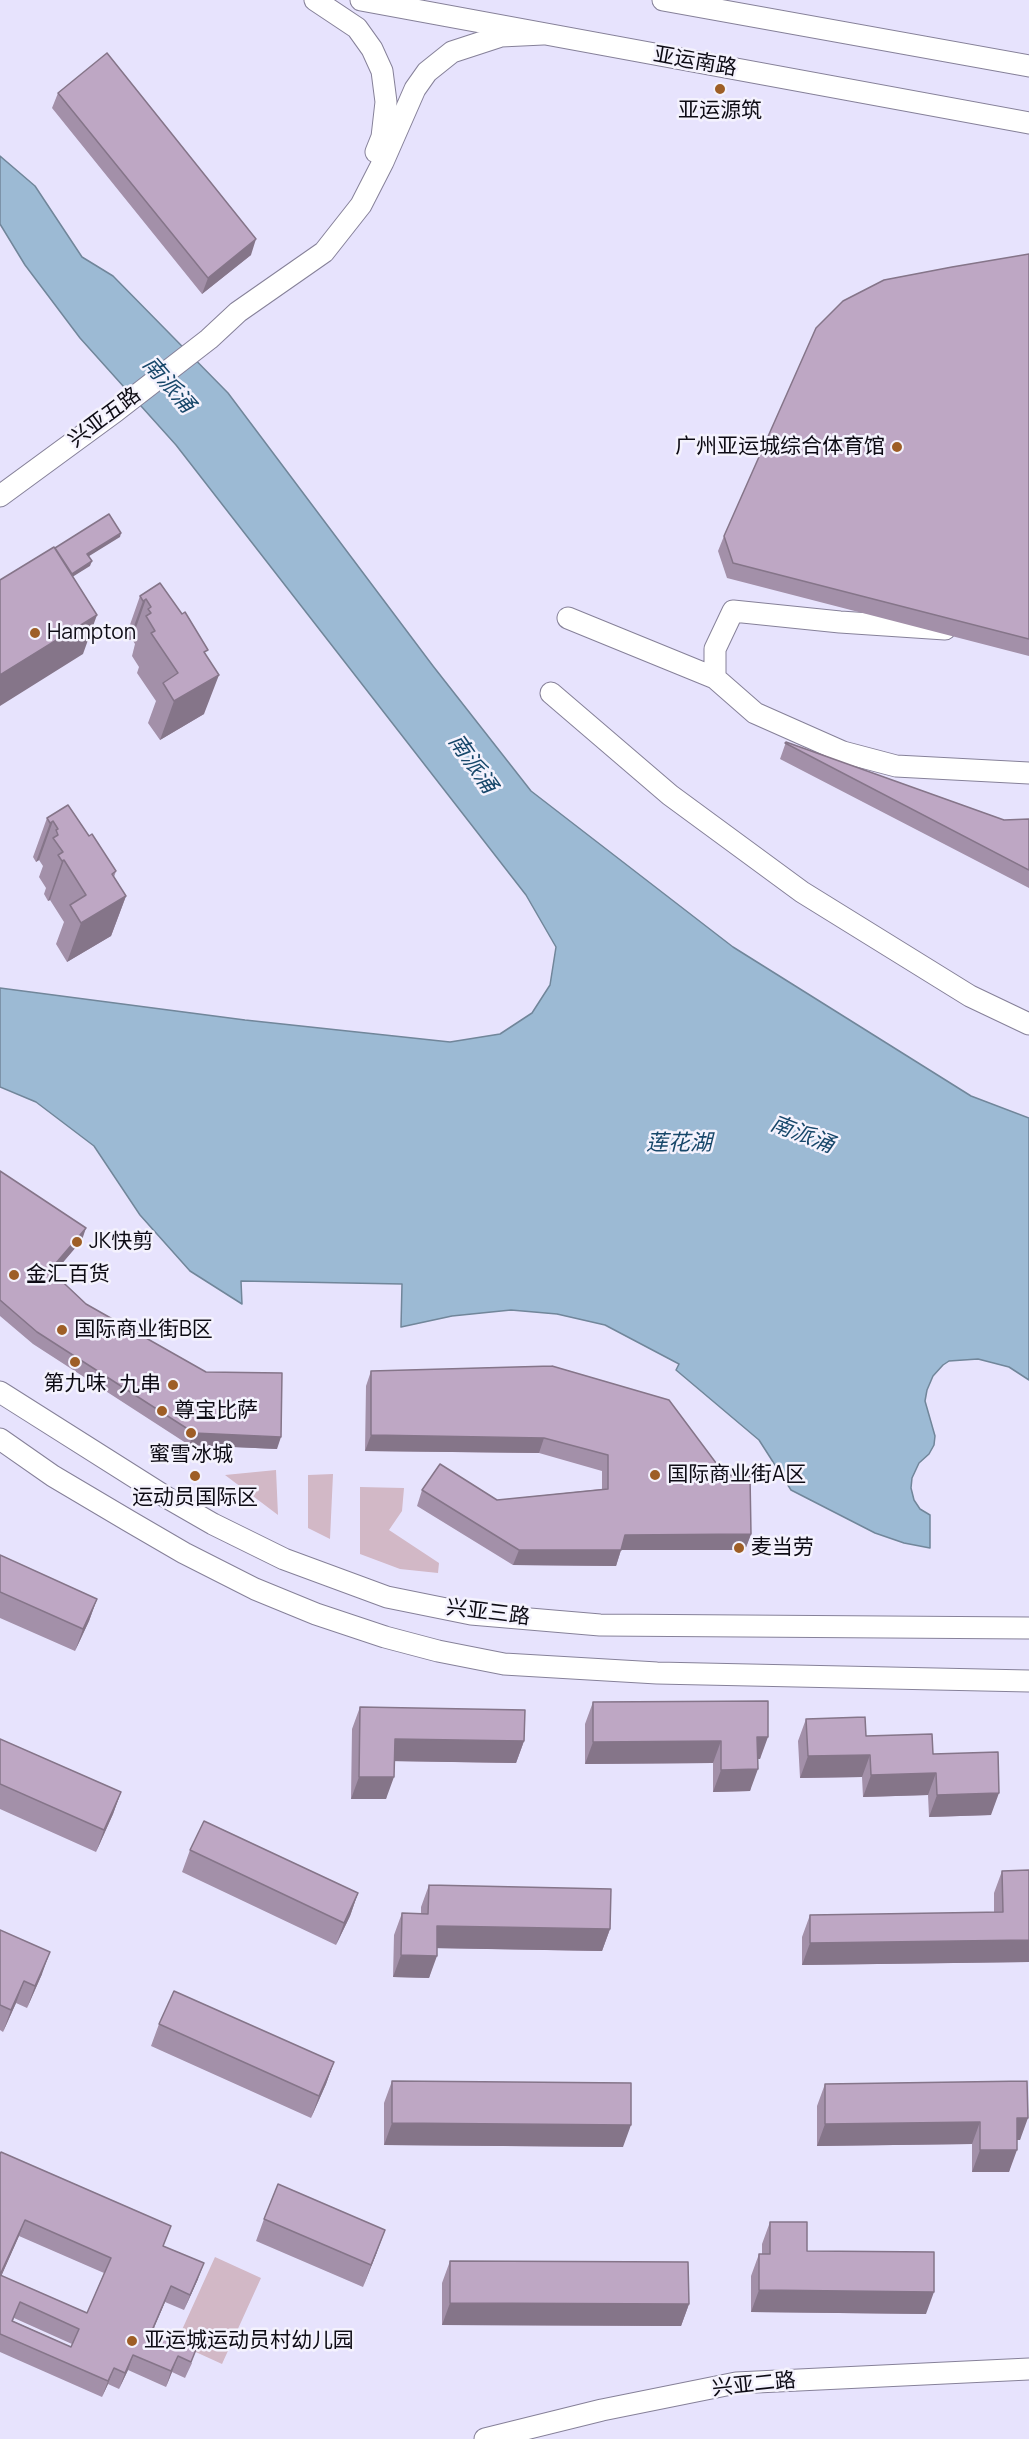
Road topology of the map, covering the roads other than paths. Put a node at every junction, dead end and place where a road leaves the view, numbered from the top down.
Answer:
1 (315, 0) edge
2 (361, 0) edge
3 (663, 0) edge
4 (543, 33) junction
5 (1029, 66) edge
6 (1029, 123) edge
7 (324, 252) junction
8 (0, 496) edge
9 (568, 618) dead end
10 (970, 631) edge
11 (715, 678) junction
12 (551, 693) dead end
13 (1029, 773) edge
14 (1029, 1024) edge
15 (0, 1392) edge
16 (0, 1439) edge
17 (1029, 1628) edge
18 (1029, 1681) edge
19 (1029, 2369) edge
20 (485, 2439) edge

1 - 7 street, 兴亚五路
2 - 4 street, 亚运南路
3 - 5 street
4 - 6 street, 亚运南路
4 - 7 street, 兴亚五路
7 - 8 street, 兴亚五路
9 - 11 street
10 - 11 street
11 - 13 street
12 - 14 street
15 - 17 street, 兴亚三路
16 - 18 street, 兴亚三路
19 - 20 street, 兴亚二路

